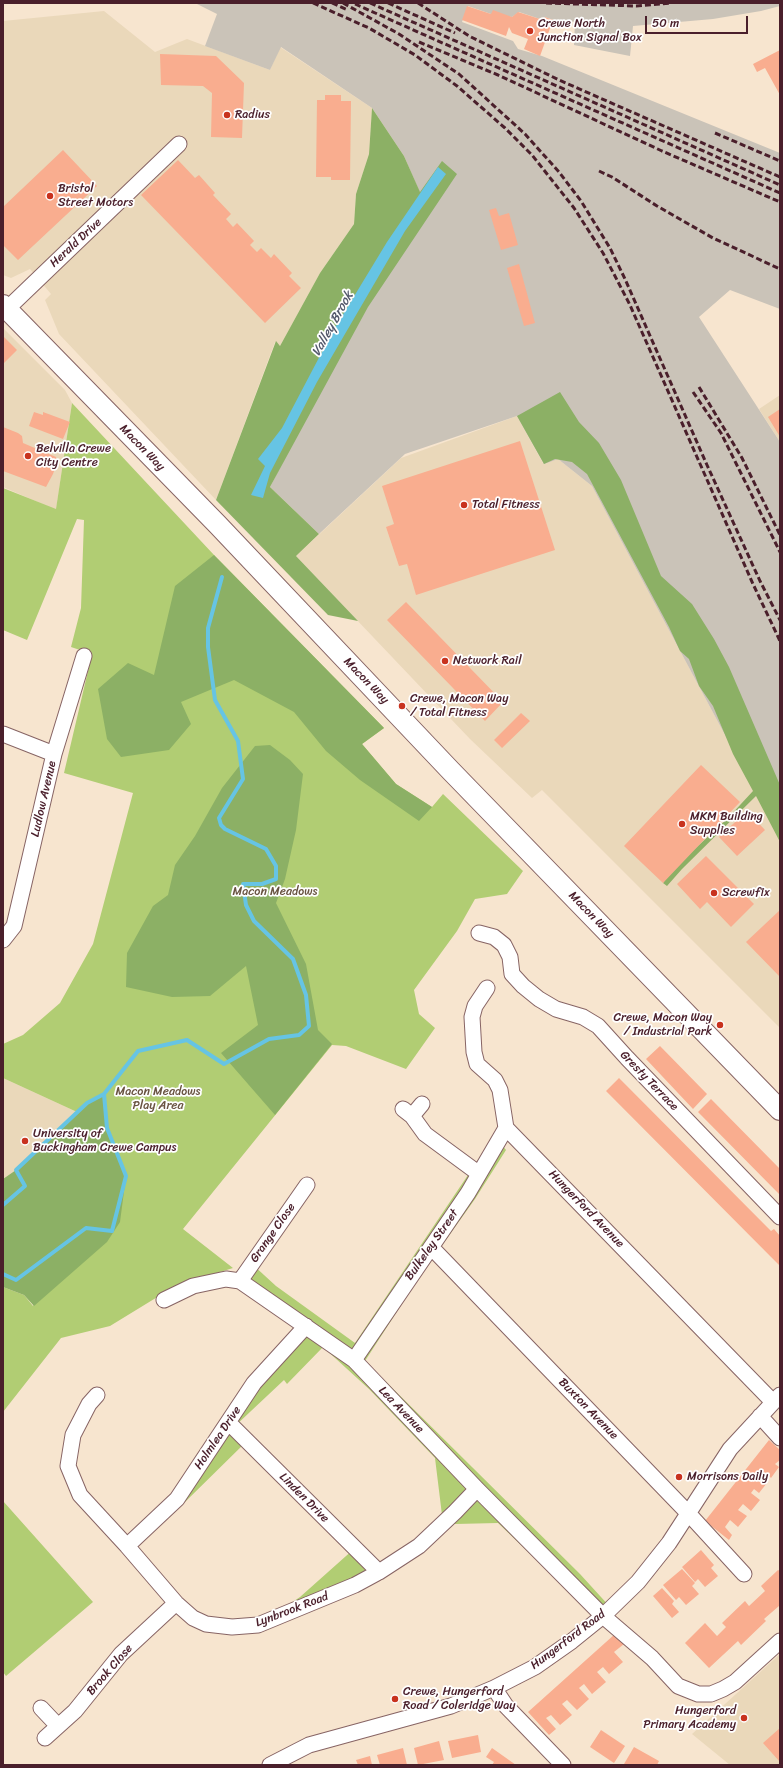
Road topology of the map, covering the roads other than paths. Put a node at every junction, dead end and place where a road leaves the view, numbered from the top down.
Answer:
1 (180, 144) dead end
2 (5, 307) edge
3 (84, 656) dead end
4 (3, 734) edge
5 (54, 754) junction
6 (478, 933) dead end
7 (3, 940) edge
8 (487, 988) dead end
9 (422, 1104) dead end
10 (780, 1110) edge
11 (506, 1128) junction
12 (478, 1173) junction
13 (307, 1185) dead end
14 (780, 1217) edge
15 (431, 1246) junction
16 (240, 1281) junction
17 (164, 1300) dead end
18 (306, 1326) junction
19 (354, 1360) junction
20 (777, 1398) edge
21 (89, 1399) dead end
22 (760, 1416) junction
23 (229, 1423) junction
24 (780, 1438) edge
25 (478, 1489) junction
26 (688, 1513) junction
27 (128, 1546) junction
28 (379, 1572) junction
29 (744, 1574) dead end
30 (176, 1603) junction
31 (603, 1616) junction
32 (780, 1641) edge
33 (494, 1688) junction
34 (41, 1708) dead end
35 (58, 1726) junction
36 (45, 1738) dead end
37 (270, 1765) edge
38 (563, 1765) edge

1 - 2 street, Herald Drive
2 - 10 main road, Macon Way
3 - 5 street, Ludlow Avenue
4 - 5 street
5 - 7 street, Ludlow Avenue
6 - 14 street, Gresty Terrace
8 - 11 street
9 - 12 street
11 - 12 street, Bulkeley Street
11 - 20 street, Hungerford Avenue
12 - 15 street, Bulkeley Street
13 - 16 street, Grange Close
15 - 19 street, Bulkeley Street
15 - 26 street, Buxton Avenue
16 - 17 street
16 - 18 street, Lea Avenue
18 - 19 street, Lea Avenue
18 - 23 street, Holmlea Drive
19 - 25 street, Lea Avenue
20 - 22 street, Hungerford Road
21 - 27 street, Lynbrook Road
22 - 24 street
22 - 26 street, Hungerford Road
23 - 27 street, Holmlea Drive
23 - 28 street, Linden Drive
25 - 28 street, Lynbrook Road
25 - 31 street, Lea Avenue
26 - 29 street, Buxton Avenue
26 - 31 street, Hungerford Road
27 - 30 street, Lynbrook Road
28 - 30 street, Lynbrook Road
30 - 35 street, Brook Close
31 - 32 street, Lea Avenue
31 - 33 street, Hungerford Road
33 - 37 street, Hungerford Road
33 - 38 street
34 - 35 street
35 - 36 street, Brook Close

